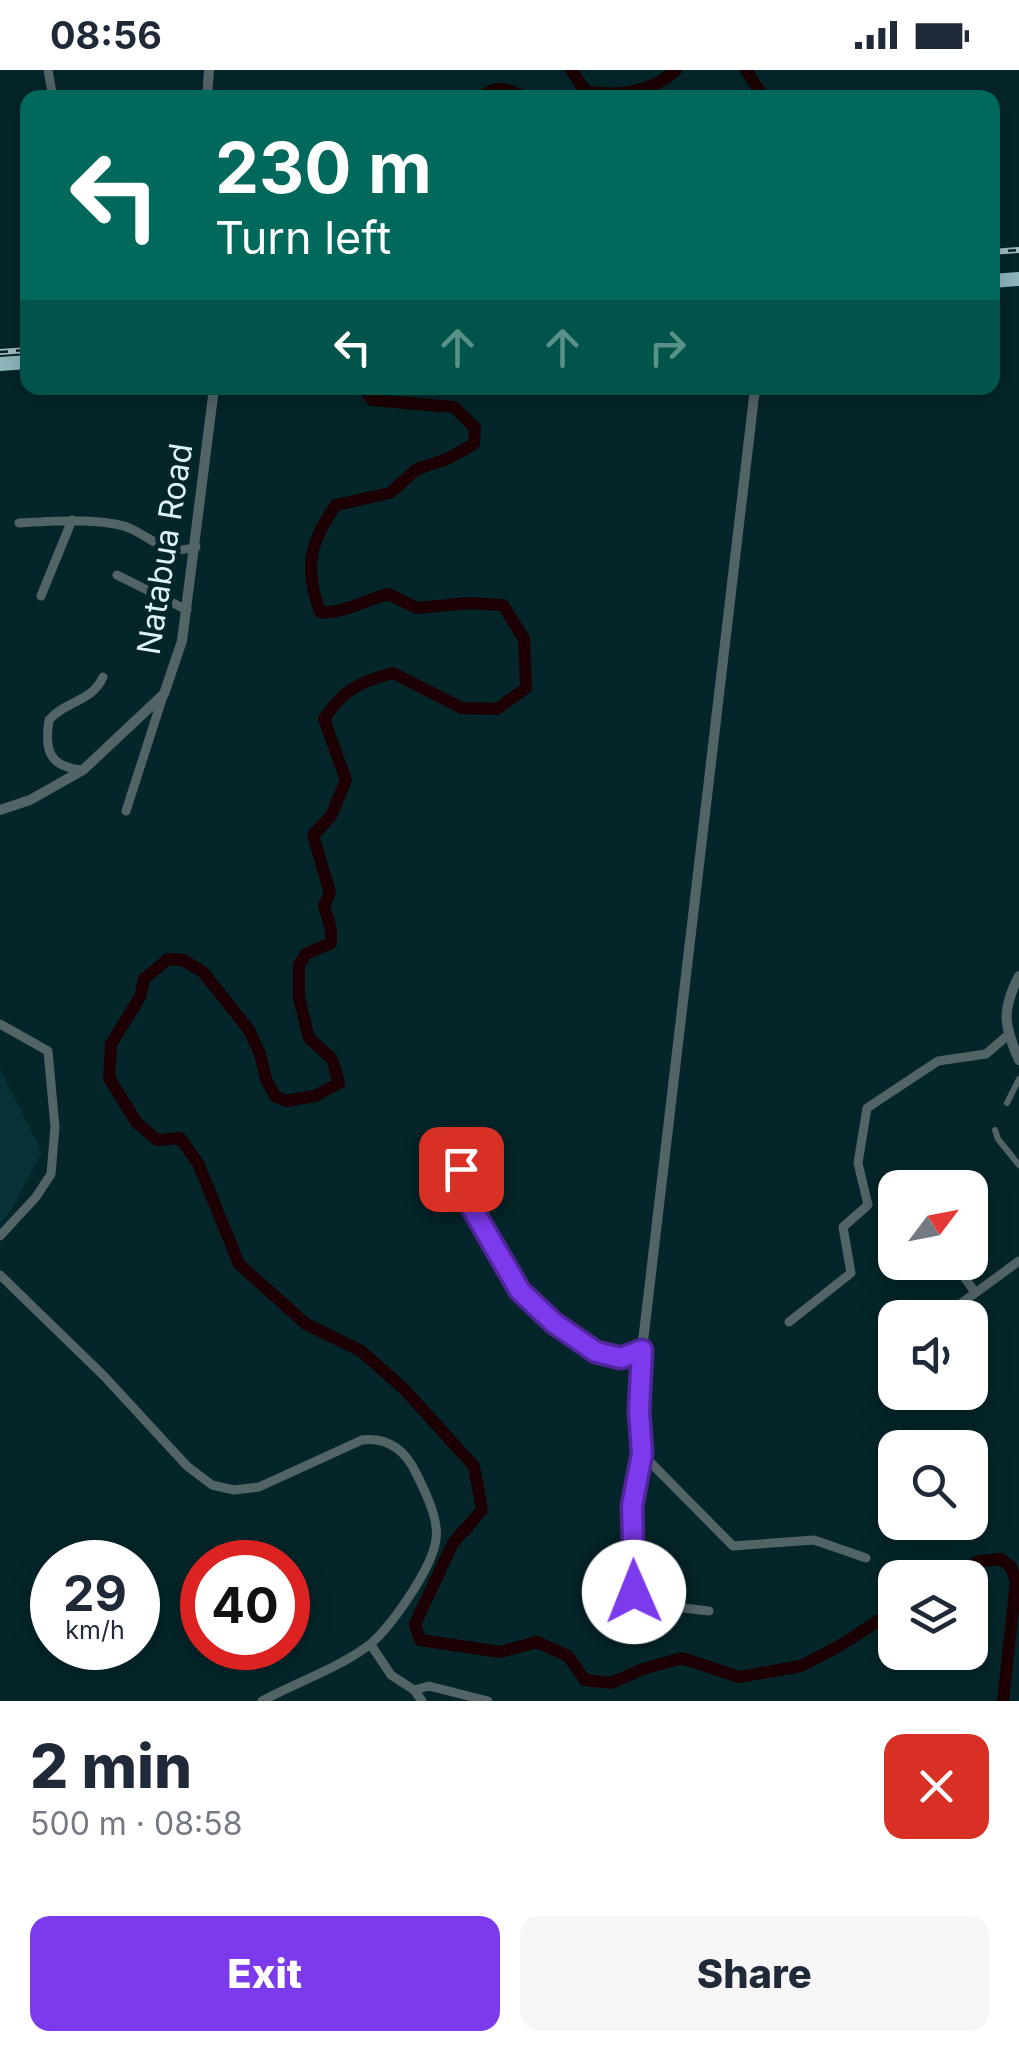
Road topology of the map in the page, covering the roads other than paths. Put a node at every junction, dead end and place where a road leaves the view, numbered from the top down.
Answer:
1 (213, 395) edge
2 (753, 395) edge
3 (72, 520) junction
4 (19, 523) dead end
5 (196, 547) junction
6 (117, 575) dead end
7 (42, 596) dead end
8 (186, 610) junction
9 (103, 677) dead end
10 (164, 694) junction
11 (132, 747) dead end
12 (145, 752) junction
13 (82, 770) junction
14 (0, 810) edge
15 (126, 811) dead end
16 (1019, 976) edge
17 (0, 1024) edge
18 (1008, 1035) junction
19 (1019, 1060) edge
20 (1019, 1079) edge
21 (1007, 1102) dead end
22 (996, 1130) dead end
23 (1019, 1165) edge
24 (461, 1169) dead end
25 (0, 1236) edge
26 (1019, 1262) edge
27 (0, 1275) edge
28 (966, 1280) edge
29 (975, 1292) junction
30 (965, 1300) edge
31 (789, 1322) dead end
32 (642, 1350) junction
33 (642, 1454) junction
34 (866, 1558) dead end
35 (637, 1572) junction
36 (709, 1612) dead end
37 (634, 1618) dead end
38 (371, 1645) junction
39 (414, 1690) junction
40 (262, 1701) edge
41 (422, 1701) edge
42 (488, 1701) edge

1 - 5 street, Natabua Road
2 - 32 street
3 - 4 street
3 - 5 street
3 - 7 street
5 - 8 street, Natabua Road
6 - 8 street
8 - 10 street, Natabua Road
9 - 13 street
10 - 12 street
10 - 13 street, Natabua Road
11 - 12 street
12 - 15 street
13 - 14 street, Natabua Road
16 - 18 street
17 - 25 street
18 - 19 street
18 - 31 street
20 - 21 street
22 - 23 street
24 - 32 street
26 - 29 street
27 - 38 street
28 - 29 street
29 - 30 street
32 - 33 street
33 - 34 street
33 - 35 street
35 - 36 street
35 - 37 street
38 - 39 street
38 - 40 street
39 - 41 street
39 - 42 street

